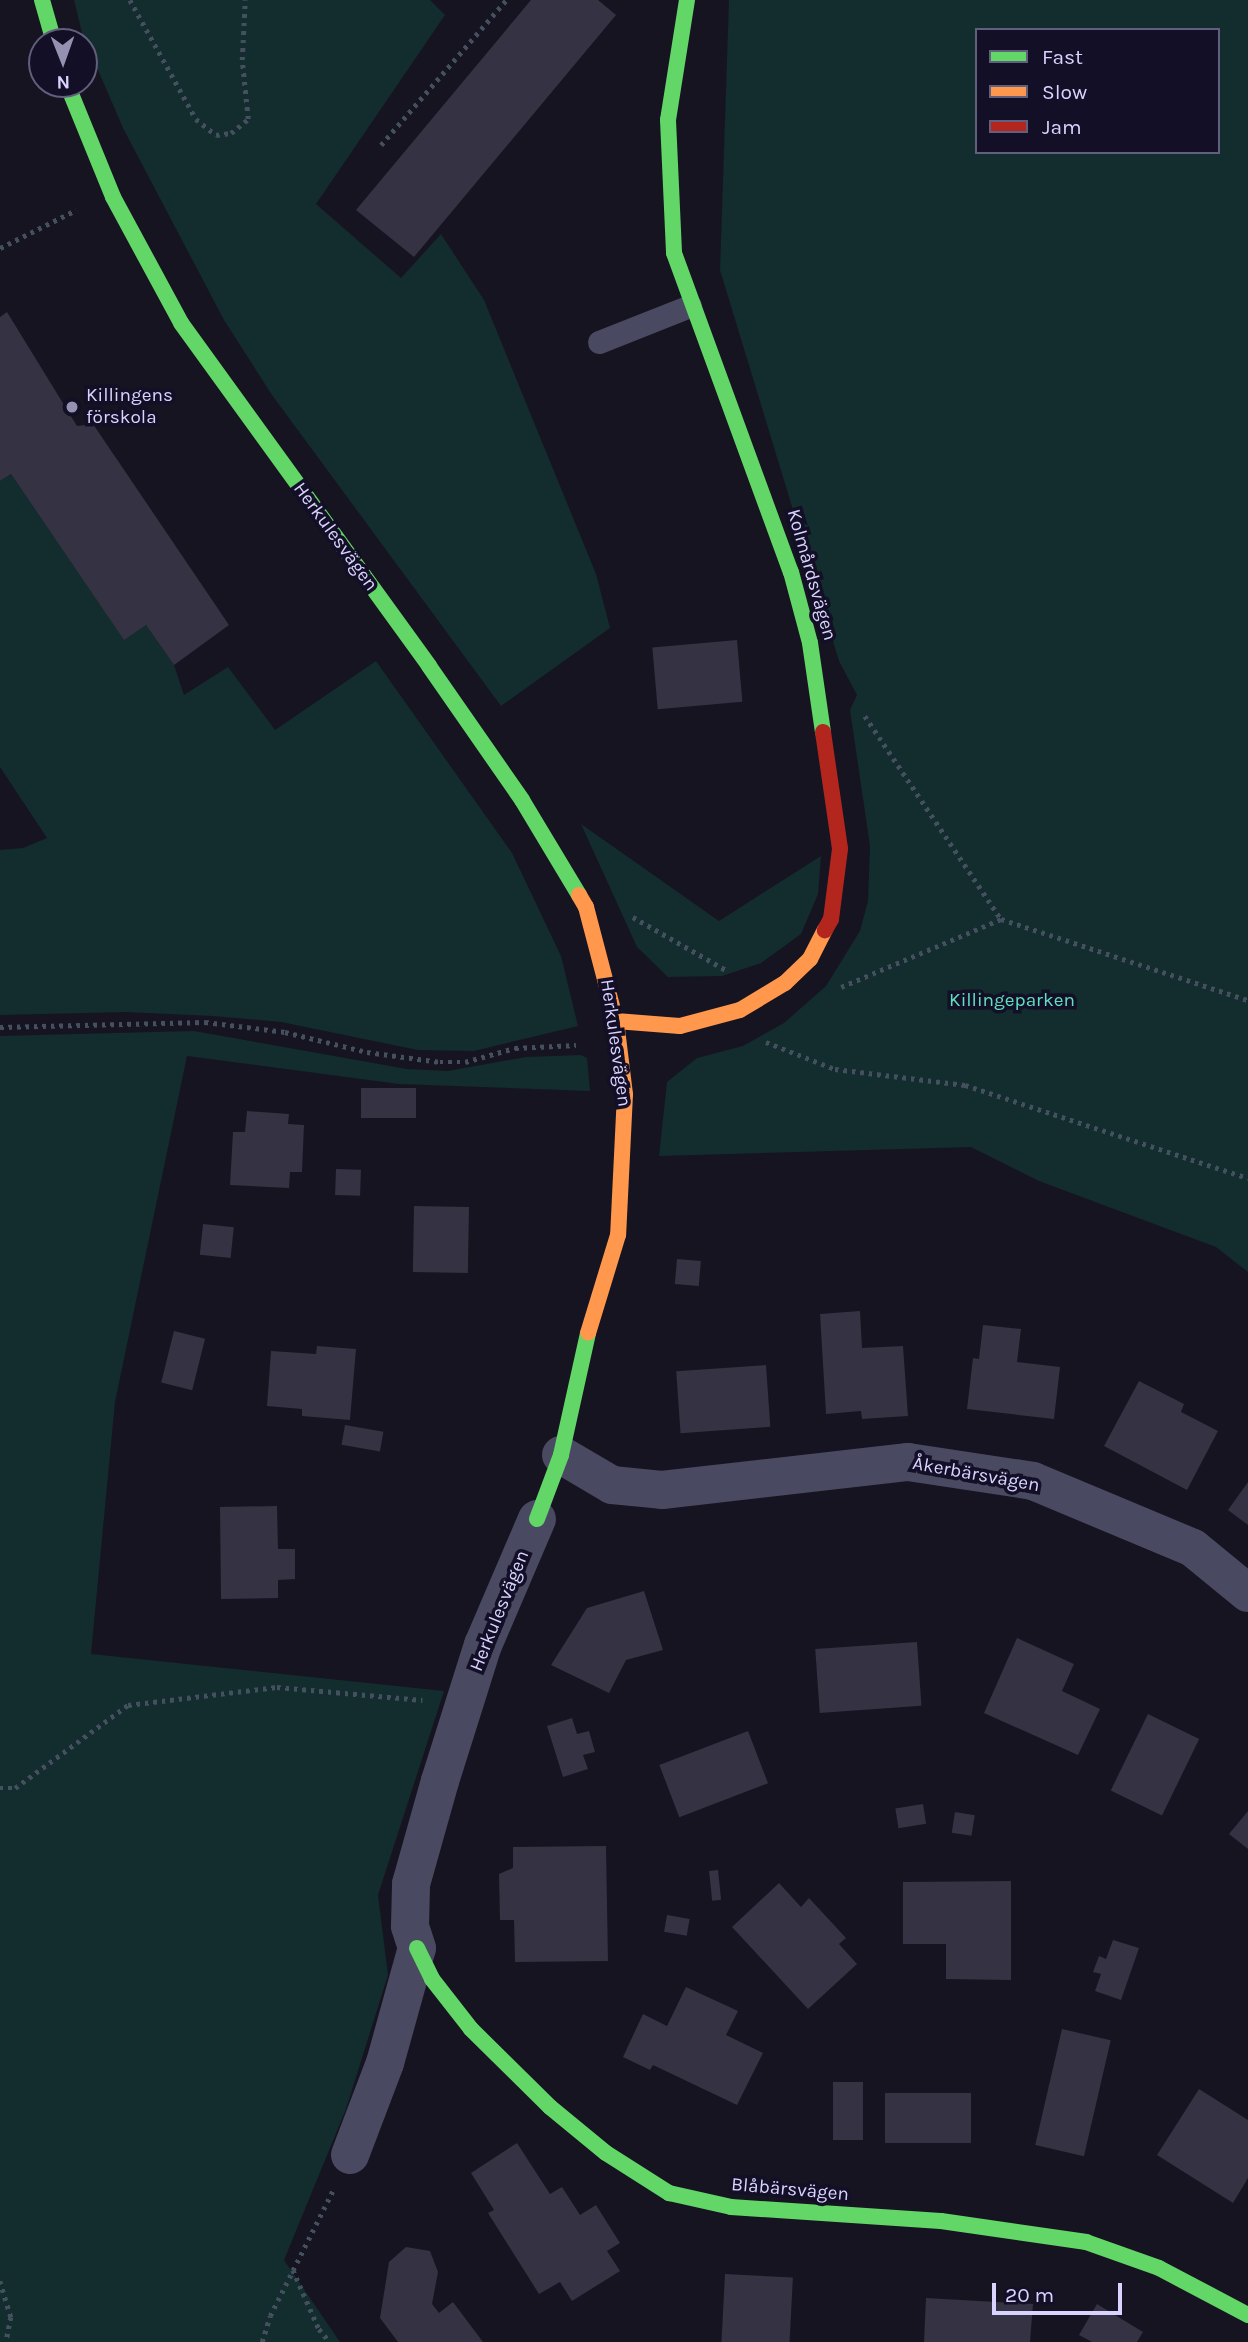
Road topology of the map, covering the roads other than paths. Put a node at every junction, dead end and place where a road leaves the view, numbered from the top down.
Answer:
1 (42, 0) edge
2 (687, 0) edge
3 (50, 28) edge
4 (73, 98) edge
5 (690, 306) junction
6 (599, 342) dead end
7 (616, 1021) junction
8 (561, 1455) junction
9 (537, 1519) joint
10 (1248, 1593) edge
11 (417, 1948) junction
12 (350, 2155) road end
13 (1248, 2315) edge

1 - 3 street
2 - 5 street, Kolmårdsvägen
4 - 7 street, Herkulesvägen
5 - 6 lane
5 - 7 street, Kolmårdsvägen
7 - 8 street, Herkulesvägen
8 - 9 street, Herkulesvägen
8 - 10 street, Åkerbärsvägen
9 - 11 street, Herkulesvägen
11 - 12 street, Herkulesvägen
11 - 13 street, Blåbärsvägen

